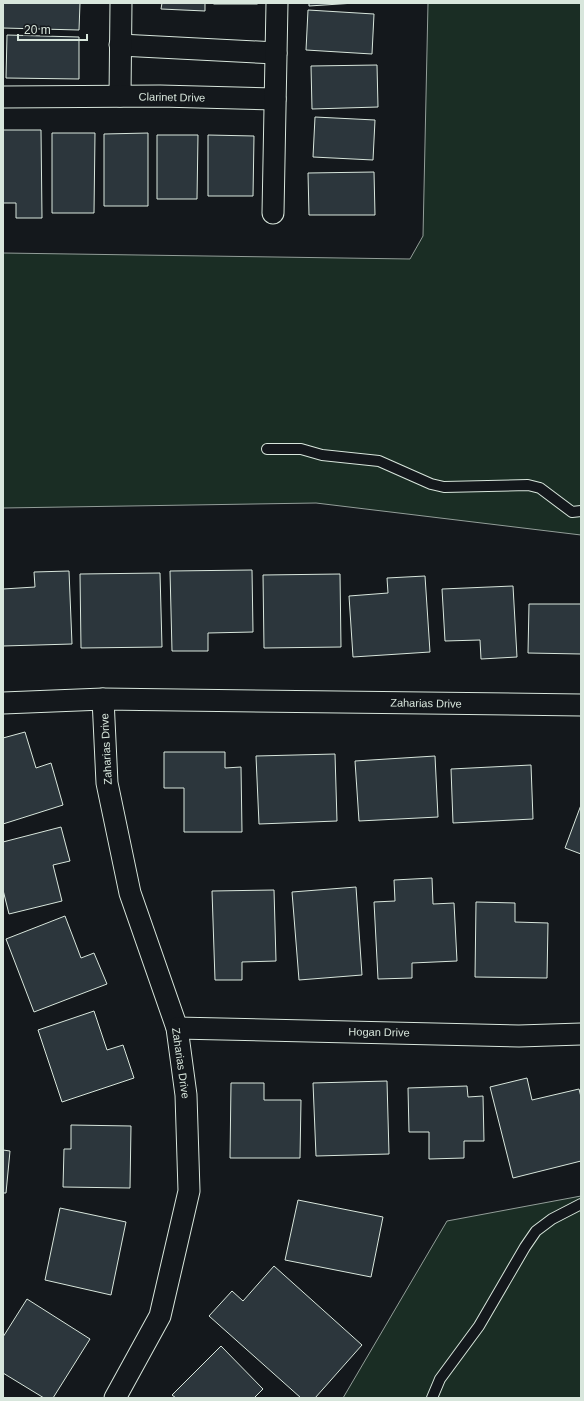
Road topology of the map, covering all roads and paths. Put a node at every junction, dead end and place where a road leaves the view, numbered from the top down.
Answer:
1 (121, 3) edge
2 (277, 3) edge
3 (120, 45) junction
4 (276, 53) junction
5 (120, 96) junction
6 (3, 97) edge
7 (275, 99) junction
8 (273, 213) dead end
9 (268, 449) dead end
10 (581, 511) edge
11 (103, 699) junction
12 (3, 703) edge
13 (581, 704) edge
14 (177, 1028) junction
15 (581, 1034) edge
16 (581, 1204) edge
17 (115, 1398) edge
18 (432, 1398) edge

1 - 3 street
2 - 4 street
3 - 4 street
3 - 5 street
4 - 7 street
5 - 6 street, Clarinet Drive
5 - 7 street, Clarinet Drive
7 - 8 street
9 - 10 lane
11 - 12 street, Zaharias Drive
11 - 13 street, Zaharias Drive
11 - 14 street, Zaharias Drive
14 - 15 street, Hogan Drive
14 - 17 street, Zaharias Drive
16 - 18 lane

